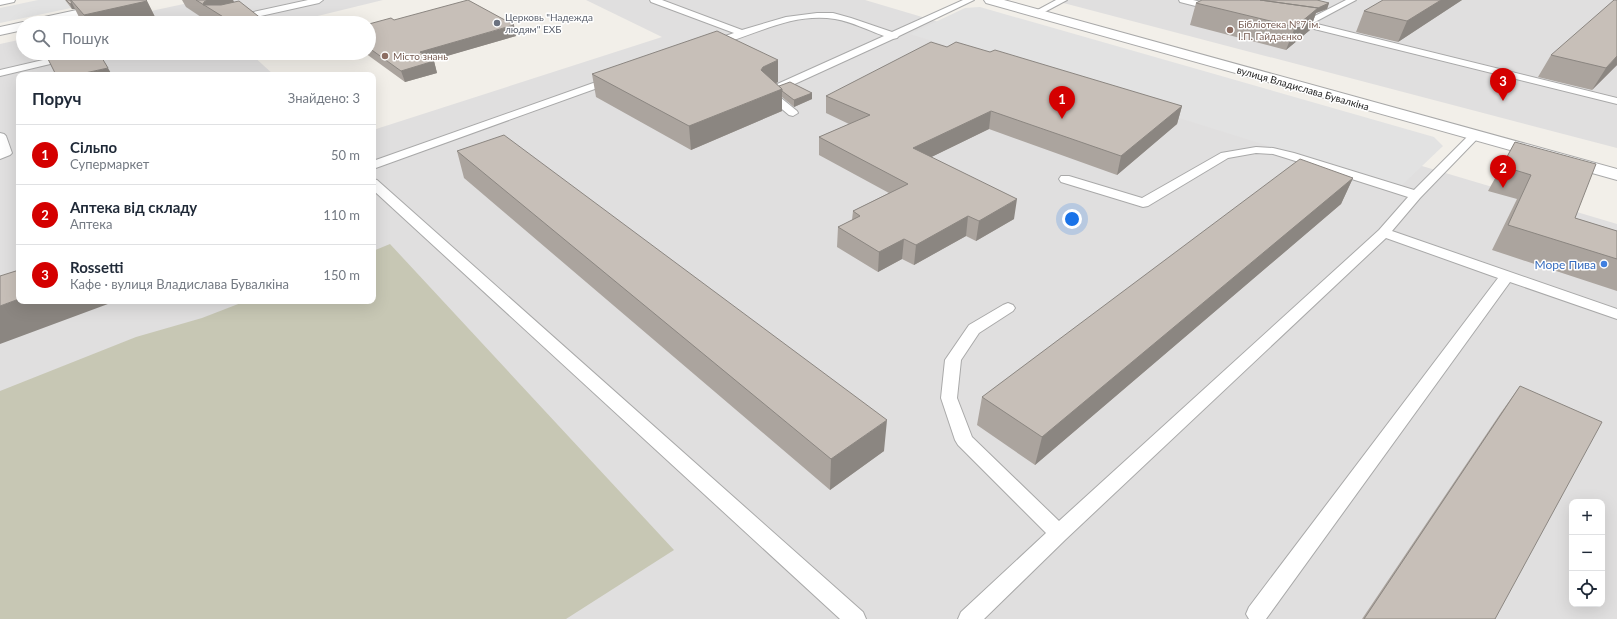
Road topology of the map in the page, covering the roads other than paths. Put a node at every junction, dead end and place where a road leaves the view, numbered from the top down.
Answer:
1 (11, 0) edge
2 (140, 0) edge
3 (319, 0) edge
4 (654, 0) edge
5 (970, 0) edge
6 (990, 0) edge
7 (1063, 0) edge
8 (1183, 0) edge
9 (1352, 0) edge
10 (0, 2) edge
11 (1228, 11) edge
12 (1036, 13) junction
13 (67, 16) edge
14 (249, 16) edge
15 (16, 27) edge
16 (0, 30) edge
17 (743, 33) junction
18 (894, 36) junction
19 (698, 49) edge
20 (47, 60) edge
21 (0, 73) edge
22 (624, 75) edge
23 (1617, 101) edge
24 (793, 113) dead end
25 (1475, 135) junction
26 (0, 136) edge
27 (0, 155) edge
28 (376, 164) edge
29 (1617, 174) edge
30 (1065, 179) dead end
31 (376, 186) edge
32 (1416, 195) junction
33 (1384, 233) junction
34 (1507, 276) junction
35 (1008, 308) dead end
36 (1617, 314) edge
37 (1059, 533) junction
38 (1257, 614) dead end
39 (855, 619) edge
40 (969, 619) edge

1 - 10 lane
2 - 13 street
3 - 14 lane
4 - 17 lane
5 - 18 lane
6 - 12 street, вулиця Владислава Бувалкіна
7 - 12 lane
8 - 11 lane
9 - 23 lane
12 - 25 street, вулиця Владислава Бувалкіна
15 - 16 street
17 - 18 lane
17 - 19 lane
18 - 24 lane
20 - 21 lane
22 - 28 lane
25 - 29 street, вулиця Владислава Бувалкіна
25 - 32 lane
26 - 27 lane
30 - 32 lane
31 - 39 lane
32 - 33 lane
33 - 34 lane
33 - 37 lane
34 - 36 lane
34 - 38 lane
35 - 37 lane
37 - 40 lane

